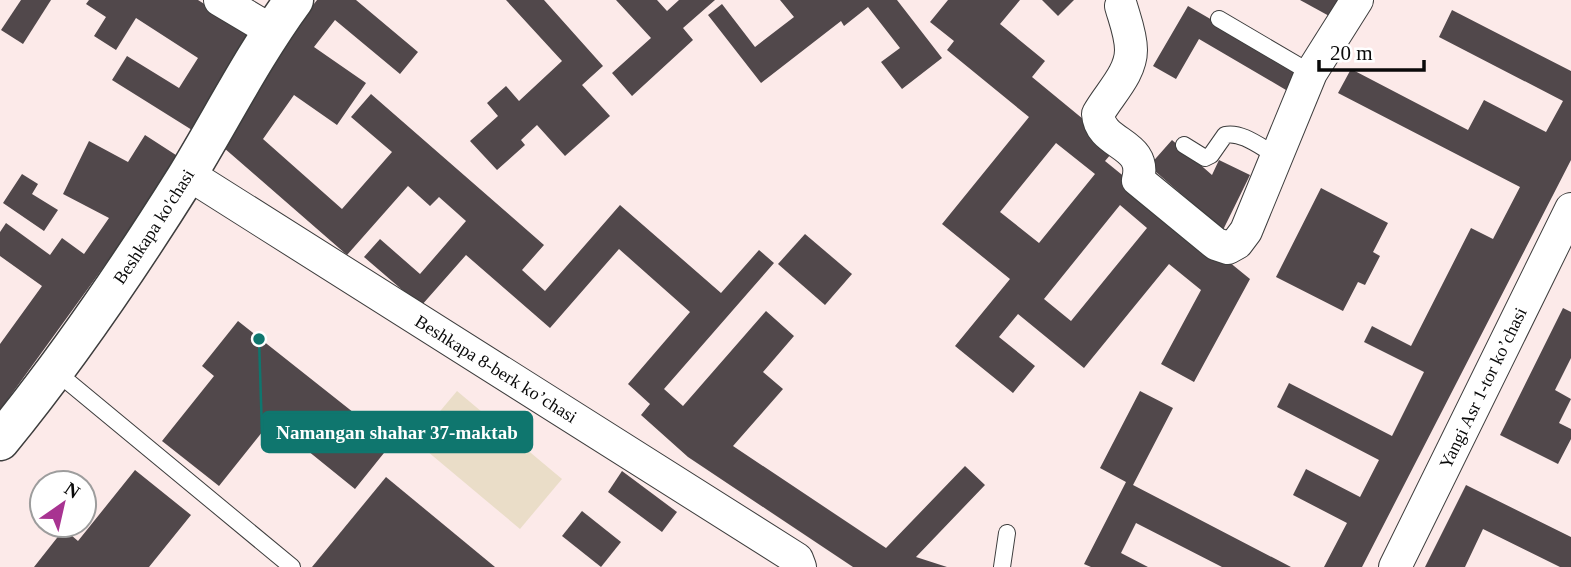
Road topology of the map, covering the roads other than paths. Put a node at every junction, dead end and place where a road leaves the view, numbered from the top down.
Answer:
1 (220, 0) edge
2 (294, 0) edge
3 (1357, 0) edge
4 (1121, 6) dead end
5 (1219, 19) dead end
6 (272, 31) junction
7 (1311, 73) junction
8 (1184, 145) dead end
9 (1277, 156) junction
10 (188, 174) junction
11 (1571, 209) edge
12 (54, 370) junction
13 (0, 442) edge
14 (1007, 534) dead end
15 (806, 564) edge
16 (292, 567) edge
17 (1002, 567) edge
18 (1395, 567) edge

1 - 6 street
2 - 6 street, Beshkapa ko'chasi
3 - 7 street
4 - 9 street
5 - 7 lane
6 - 10 street, Beshkapa ko'chasi
7 - 9 street
8 - 9 lane
10 - 12 street, Beshkapa ko'chasi
10 - 15 street, Beshkapa 8-berk koʼchasi
11 - 18 street, Yangi Asr 1-tor koʼchasi
12 - 13 street, Beshkapa ko'chasi
12 - 16 lane
14 - 17 lane

